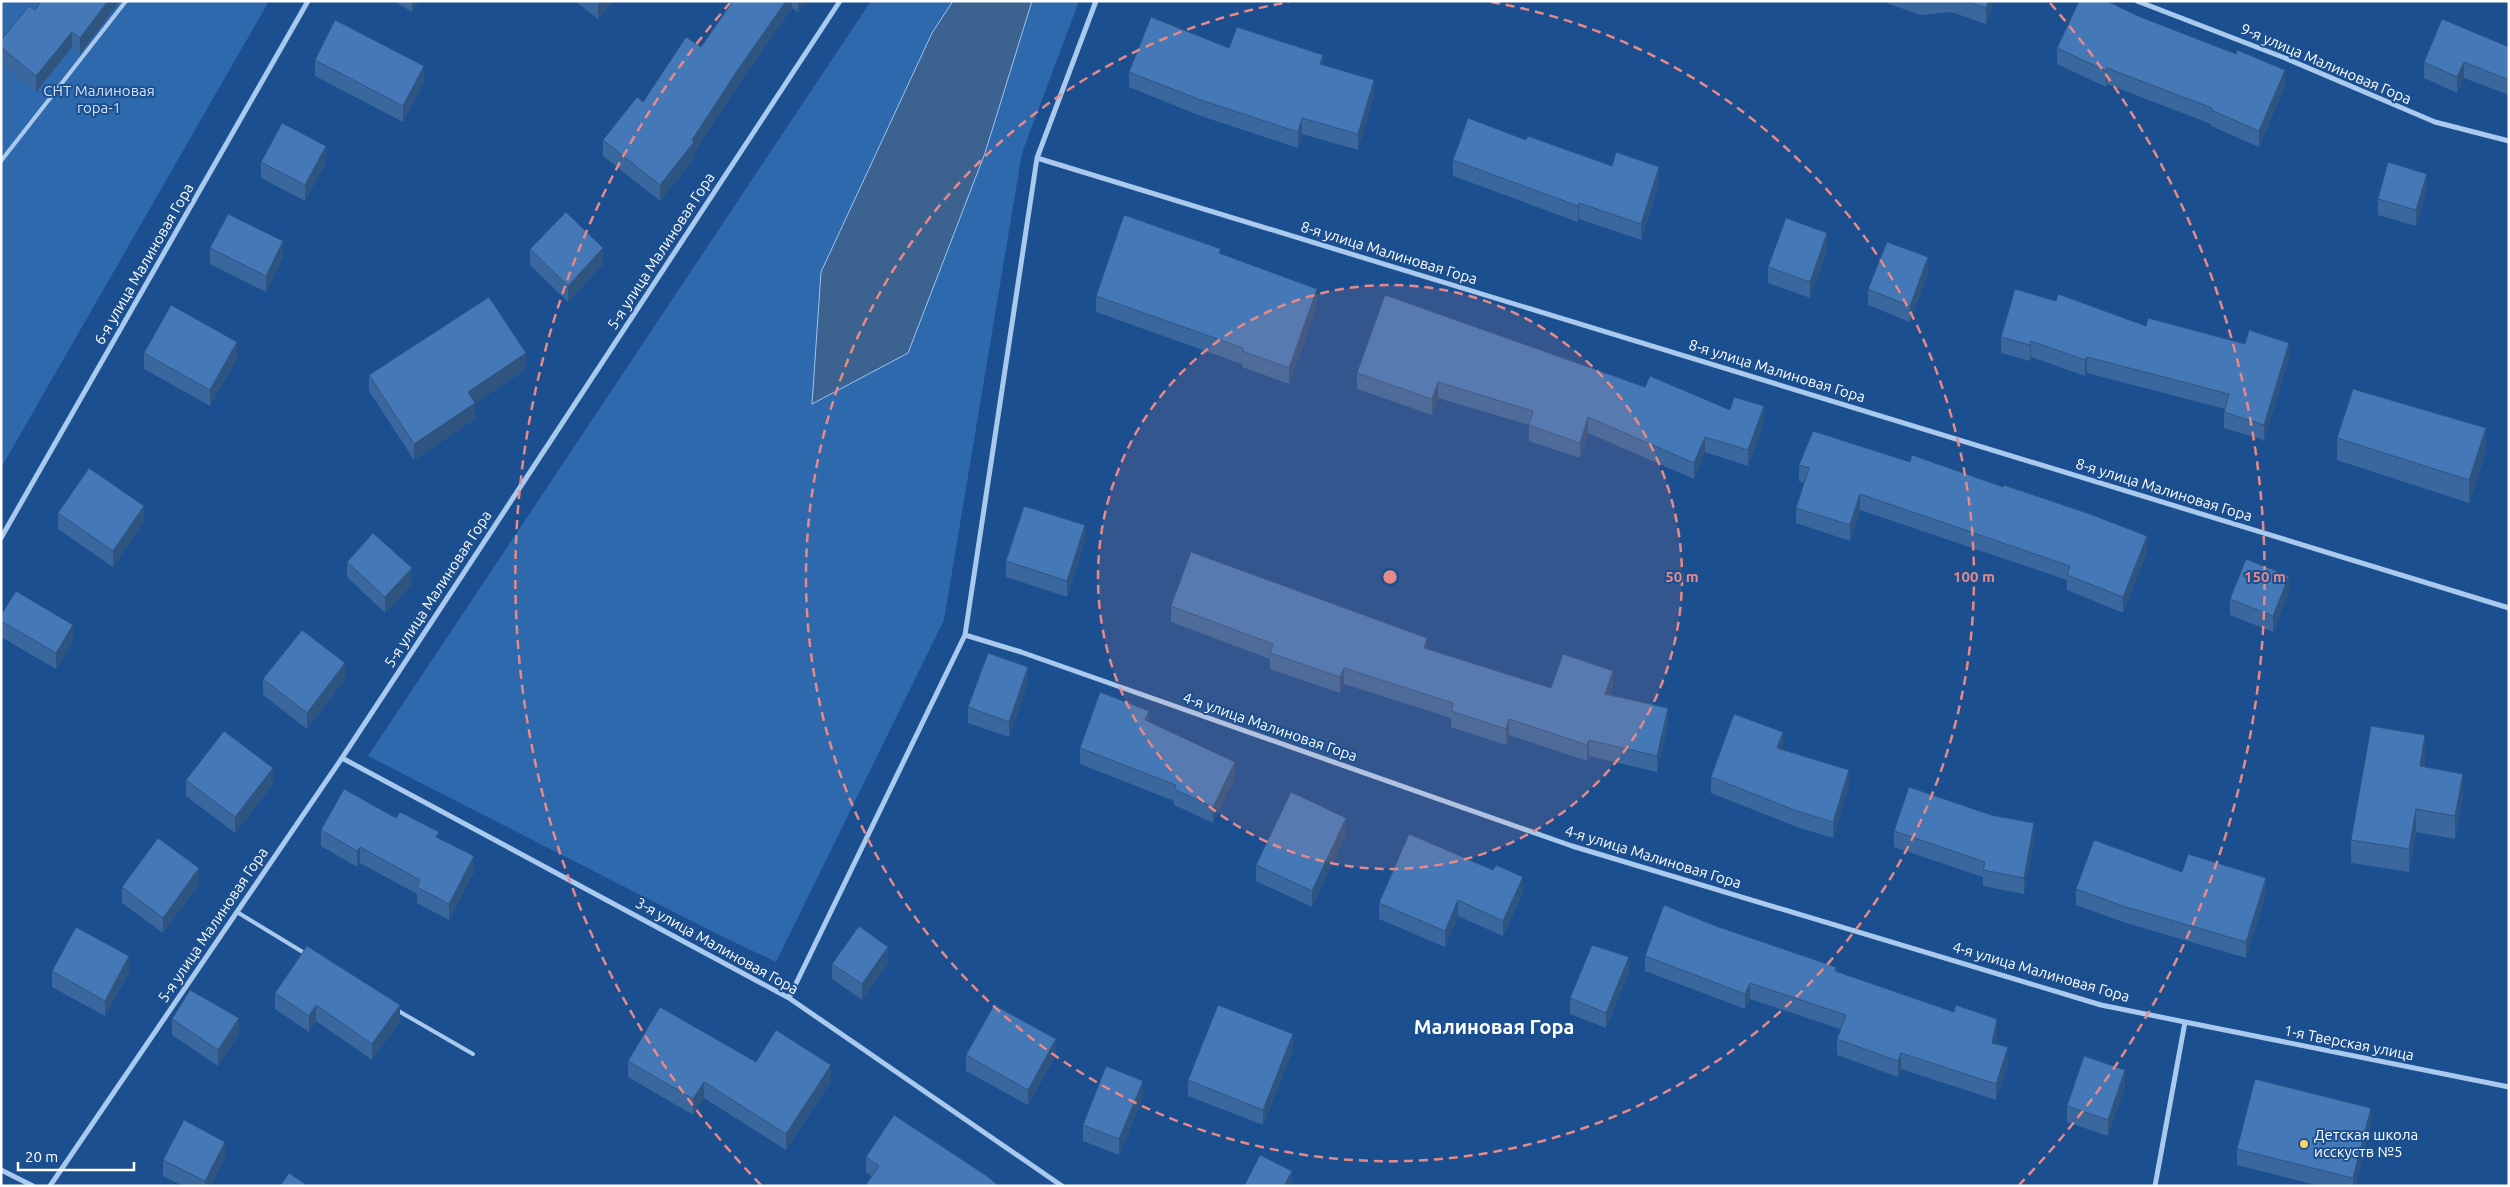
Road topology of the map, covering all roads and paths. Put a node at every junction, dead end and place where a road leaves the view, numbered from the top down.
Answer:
1 (126, 1) edge
2 (308, 1) edge
3 (840, 1) edge
4 (1096, 1) edge
5 (2137, 1) edge
6 (2509, 141) edge
7 (1037, 158) junction
8 (1, 161) edge
9 (1, 538) edge
10 (2509, 608) edge
11 (965, 635) junction
12 (342, 758) junction
13 (236, 912) junction
14 (311, 958) edge
15 (789, 998) junction
16 (394, 1008) edge
17 (2185, 1022) junction
18 (474, 1054) dead end
19 (2509, 1087) edge
20 (1, 1170) edge
21 (33, 1186) edge
22 (50, 1186) edge
23 (1062, 1186) edge
24 (2155, 1186) edge

1 - 8 lane
2 - 9 street, 6-я улица Малиновая Гора
3 - 12 street, 5-я улица Малиновая Гора
4 - 7 street
5 - 6 street, 9-я улица Малиновая Гора
7 - 10 street, 8-я улица Малиновая Гора
7 - 11 street
11 - 15 street
11 - 17 street, 4-я улица Малиновая Гора
12 - 13 street, 5-я улица Малиновая Гора
12 - 15 street, 3-я улица Малиновая Гора
13 - 14 lane
13 - 22 street, 5-я улица Малиновая Гора
15 - 23 street, 3-я улица Малиновая Гора
16 - 18 lane
17 - 19 street, 1-я Тверская улица
17 - 24 street
20 - 21 street

